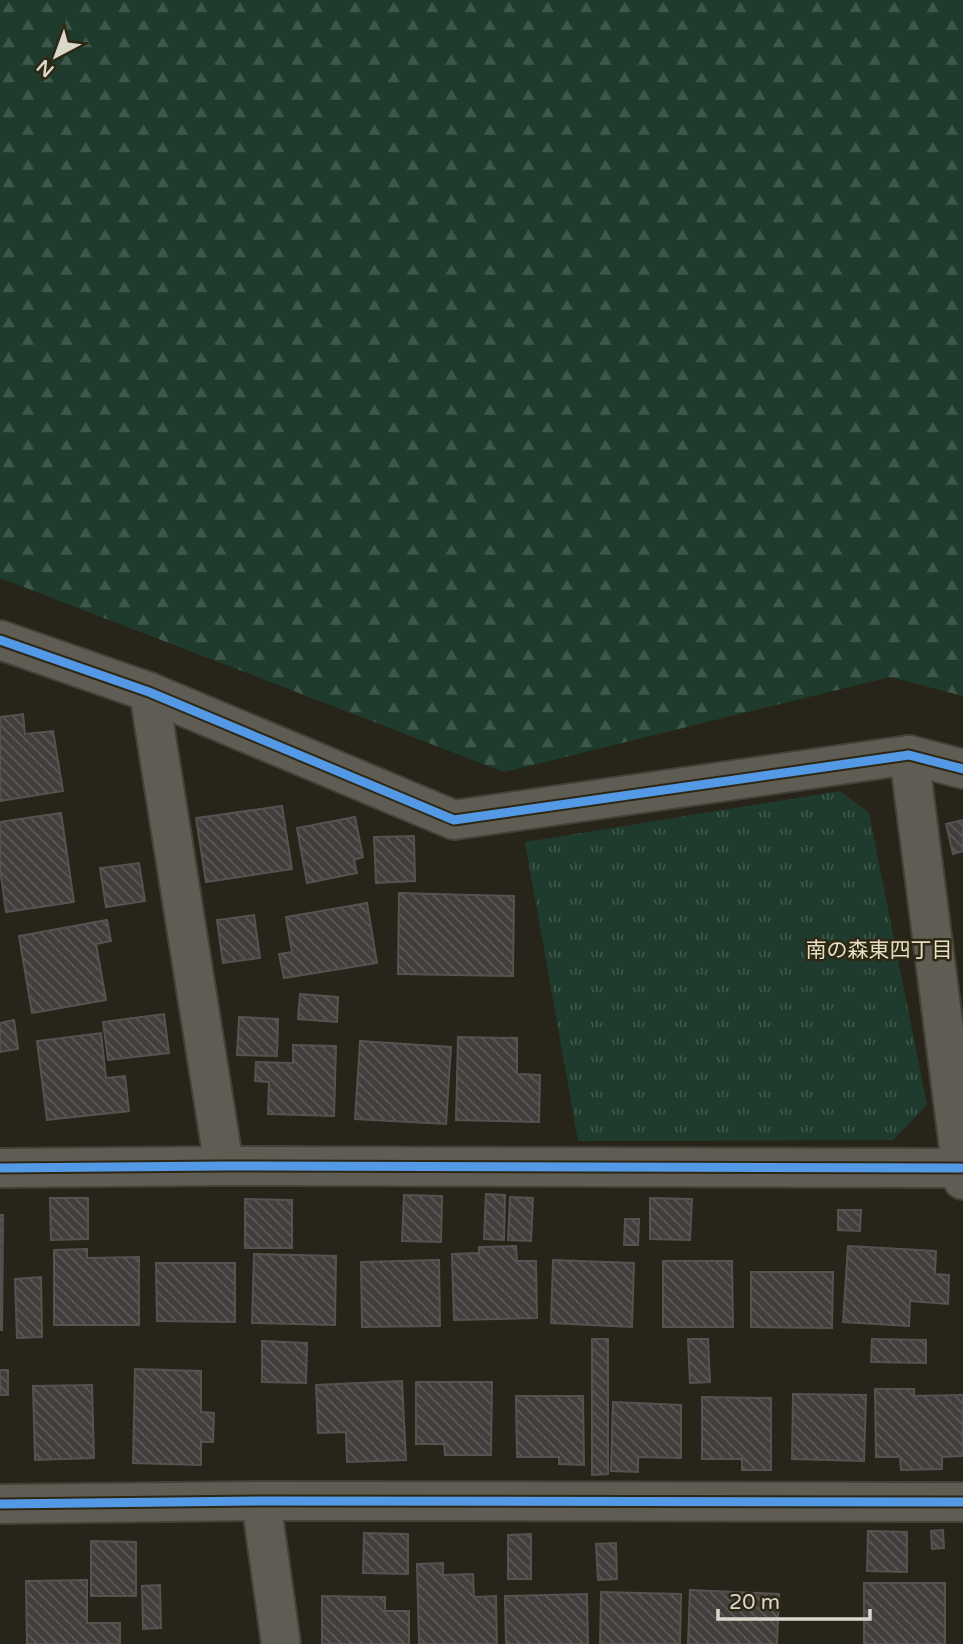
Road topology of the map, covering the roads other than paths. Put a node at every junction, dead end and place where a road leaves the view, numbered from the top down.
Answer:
1 (0, 640) edge
2 (149, 692) junction
3 (909, 755) junction
4 (963, 769) edge
5 (225, 1166) junction
6 (0, 1168) edge
7 (962, 1174) edge
8 (261, 1501) junction
9 (963, 1502) edge
10 (0, 1504) edge
11 (281, 1644) edge

1 - 2 street
2 - 3 street
2 - 5 street
3 - 4 street
3 - 7 street
5 - 6 street
5 - 7 street
8 - 9 street
8 - 10 street
8 - 11 street

